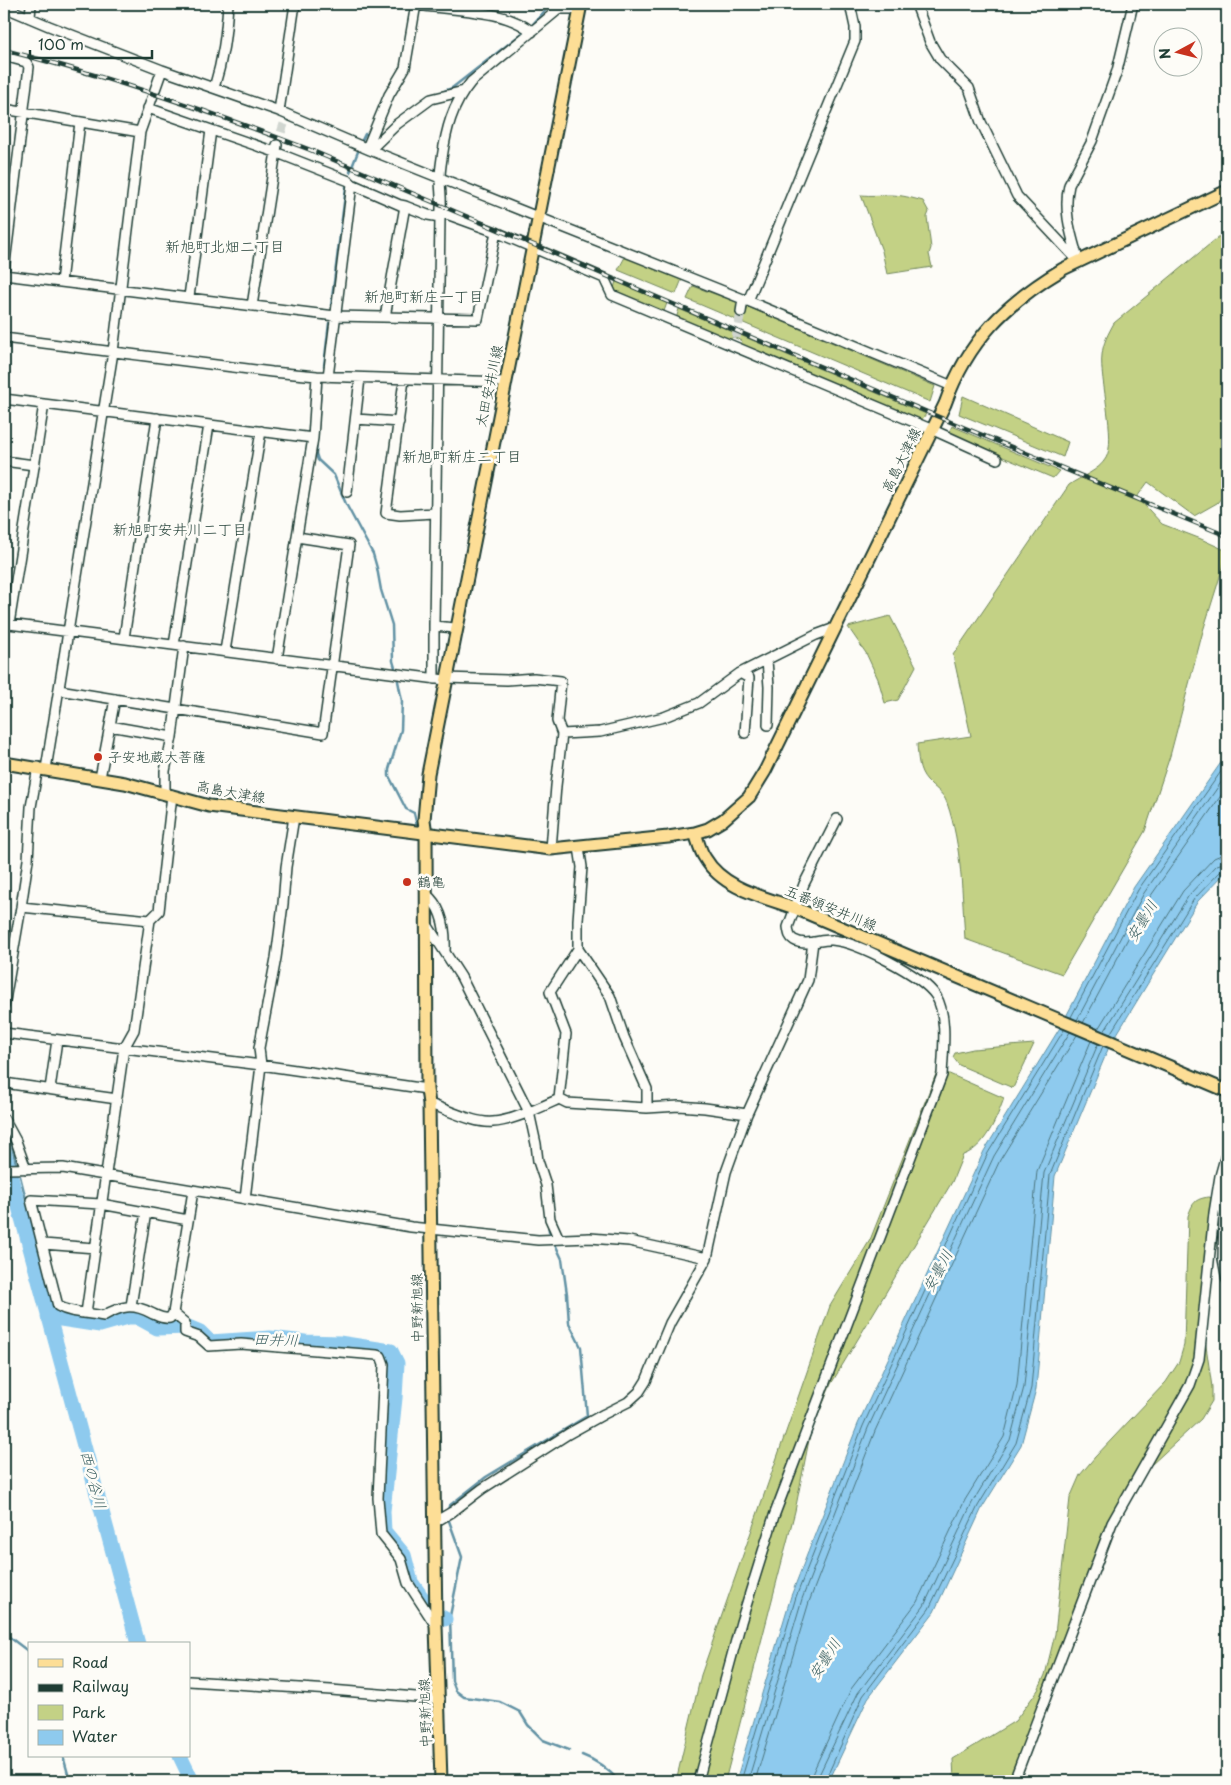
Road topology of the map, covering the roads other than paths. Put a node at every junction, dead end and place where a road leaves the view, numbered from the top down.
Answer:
1 (31, 4) edge
2 (228, 4) edge
3 (294, 4) edge
4 (415, 4) edge
5 (850, 4) edge
6 (916, 4) edge
7 (1133, 4) edge
8 (448, 6) edge
9 (580, 6) edge
10 (4, 7) edge
11 (30, 18) junction
12 (532, 32) junction
13 (4, 56) edge
14 (162, 70) junction
15 (214, 88) junction
16 (464, 91) junction
17 (148, 108) junction
18 (4, 109) edge
19 (24, 112) junction
20 (283, 116) junction
21 (80, 122) junction
22 (210, 130) junction
23 (140, 132) junction
24 (276, 148) junction
25 (369, 149) junction
26 (440, 178) junction
27 (352, 184) junction
28 (1227, 190) edge
29 (405, 206) junction
30 (440, 214) junction
31 (538, 216) junction
32 (496, 232) junction
33 (532, 246) junction
34 (1079, 262) junction
35 (4, 270) edge
36 (4, 275) edge
37 (61, 282) junction
38 (121, 289) junction
39 (190, 297) junction
40 (746, 300) junction
41 (252, 306) junction
42 (741, 312) tunnel mouth
43 (335, 316) junction
44 (384, 317) junction
45 (438, 319) junction
46 (4, 338) edge
47 (113, 352) junction
48 (317, 376) junction
49 (328, 376) junction
50 (360, 378) junction
51 (404, 380) junction
52 (436, 381) junction
53 (505, 382) junction
54 (952, 386) junction
55 (4, 399) edge
56 (44, 404) junction
57 (104, 412) junction
58 (157, 418) junction
59 (356, 419) junction
60 (399, 422) junction
61 (209, 425) junction
62 (933, 430) junction
63 (261, 431) junction
64 (313, 438) junction
65 (997, 459) dead end
66 (4, 461) edge
67 (34, 465) junction
68 (347, 492) dead end
69 (435, 512) junction
70 (297, 537) junction
71 (434, 626) junction
72 (455, 628) junction
73 (835, 628) junction
74 (68, 631) junction
75 (124, 638) junction
76 (174, 644) junction
77 (184, 646) junction
78 (225, 651) junction
79 (277, 659) junction
80 (767, 660) junction
81 (333, 666) junction
82 (740, 673) junction
83 (441, 679) junction
84 (58, 690) junction
85 (115, 699) junction
86 (176, 709) junction
87 (768, 725) dead end
88 (110, 726) junction
89 (745, 732) dead end
90 (562, 734) junction
91 (172, 737) junction
92 (4, 763) edge
93 (42, 768) junction
94 (100, 778) junction
95 (168, 794) junction
96 (294, 817) junction
97 (837, 819) dead end
98 (695, 833) junction
99 (426, 834) junction
100 (579, 847) junction
101 (551, 849) junction
102 (426, 894) junction
103 (21, 907) junction
104 (795, 908) junction
105 (150, 920) junction
106 (426, 923) junction
107 (813, 942) junction
108 (578, 949) junction
109 (445, 952) junction
110 (4, 1006) edge
111 (4, 1033) edge
112 (57, 1040) junction
113 (124, 1048) junction
114 (261, 1065) junction
115 (4, 1083) edge
116 (50, 1089) junction
117 (427, 1089) junction
118 (1227, 1092) edge
119 (117, 1099) junction
120 (559, 1100) junction
121 (429, 1104) junction
122 (647, 1108) junction
123 (529, 1112) junction
124 (746, 1114) junction
125 (4, 1119) edge
126 (1227, 1151) edge
127 (4, 1169) edge
128 (26, 1169) junction
129 (106, 1176) junction
130 (1219, 1184) junction
131 (193, 1191) junction
132 (245, 1199) junction
133 (102, 1204) junction
134 (146, 1212) junction
135 (188, 1220) junction
136 (430, 1228) junction
137 (559, 1239) junction
138 (43, 1244) junction
139 (95, 1248) junction
140 (707, 1258) junction
141 (1227, 1280) edge
142 (131, 1306) junction
143 (86, 1313) junction
144 (173, 1313) junction
145 (435, 1522) junction
146 (436, 1626) junction
147 (190, 1681) edge
148 (440, 1699) junction
149 (441, 1781) edge
150 (698, 1781) edge
151 (1014, 1781) edge

1 - 11 street
2 - 15 street
3 - 20 street
4 - 8 street
4 - 25 street
5 - 40 street
6 - 34 street
7 - 34 street
8 - 12 street
9 - 12 street
9 - 31 main road, 太田安井川線
10 - 11 street
11 - 14 street
12 - 16 street
13 - 19 street
14 - 15 street
14 - 17 street
15 - 20 street
16 - 25 street
16 - 26 street
17 - 22 street
17 - 23 street
18 - 19 street
19 - 21 street
19 - 35 street
20 - 25 street
21 - 23 street
21 - 37 street
22 - 24 street
22 - 39 street
23 - 38 street
24 - 27 street
24 - 41 street
25 - 26 street
26 - 30 street
26 - 31 street
27 - 29 street
27 - 43 street
28 - 34 main road, 高島大津線
29 - 30 street
29 - 44 street
30 - 32 street
30 - 45 street
31 - 33 main road, 太田安井川線
31 - 40 street
32 - 33 street
32 - 45 street
33 - 53 main road, 太田安井川線
33 - 62 street
34 - 54 main road, 高島大津線
36 - 37 street
37 - 38 street
38 - 39 street
38 - 47 street
39 - 41 street
40 - 42 street
40 - 54 street
41 - 43 street
43 - 44 street
43 - 49 street
44 - 45 street
45 - 52 street
46 - 47 street
47 - 48 street
47 - 57 street
48 - 49 street
48 - 64 street
49 - 50 street
50 - 51 street
50 - 59 street
51 - 52 street
51 - 60 street
52 - 53 street
52 - 69 street
53 - 72 main road, 太田安井川線
54 - 62 main road, 高島大津線
55 - 56 street
56 - 57 street
56 - 67 street
57 - 58 street
57 - 74 street
58 - 61 street
58 - 75 street
59 - 60 street
59 - 68 street
60 - 69 street
61 - 63 street
61 - 76 street
62 - 65 street
62 - 73 main road, 高島大津線
63 - 64 street
63 - 78 street
64 - 70 street
66 - 67 street
67 - 74 street
69 - 71 street
70 - 79 street
70 - 81 street
71 - 72 street
71 - 83 street
72 - 83 main road, 太田安井川線
73 - 80 street
73 - 98 main road, 高島大津線
74 - 75 street
74 - 84 street
75 - 76 street
76 - 77 street
77 - 78 street
77 - 86 street
78 - 79 street
79 - 81 street
80 - 82 street
80 - 87 street
81 - 83 street
81 - 86 street
82 - 89 street
82 - 90 street
83 - 90 street
83 - 99 main road, 太田安井川線
84 - 85 street
84 - 93 street
85 - 86 street
85 - 88 street
86 - 91 street
88 - 91 street
88 - 94 street
90 - 101 street
91 - 95 street
92 - 93 main road, 高島大津線
93 - 94 main road, 高島大津線
93 - 103 street
94 - 95 main road, 高島大津線
95 - 96 main road, 高島大津線
95 - 105 street
96 - 99 main road, 高島大津線
96 - 114 street
97 - 104 street
98 - 100 main road
98 - 104 main road, 五番領安井川線
99 - 101 main road
99 - 102 main road, 中野新旭線
100 - 101 main road
100 - 108 street
102 - 106 main road, 中野新旭線
102 - 109 street
103 - 105 street
103 - 110 street
104 - 107 street
104 - 118 main road, 五番領安井川線
105 - 113 street
106 - 109 street
106 - 117 main road, 中野新旭線
107 - 124 street
107 - 150 street
108 - 120 street
108 - 122 street
109 - 123 street
111 - 112 street
112 - 113 street
112 - 116 street
113 - 114 street
113 - 119 street
114 - 117 street
114 - 132 street
115 - 116 street
116 - 119 street
117 - 121 main road, 中野新旭線
119 - 129 street
120 - 122 street
120 - 123 street
121 - 123 street
121 - 136 main road, 中野新旭線
122 - 124 street
123 - 137 street
124 - 140 street
125 - 128 street
126 - 130 street
127 - 128 street
128 - 129 street
129 - 131 street
129 - 133 street
130 - 141 street
130 - 151 street
131 - 132 street
131 - 135 street
132 - 136 street
133 - 134 street
133 - 138 street
133 - 139 street
134 - 135 street
134 - 142 street
135 - 144 street
136 - 137 street
136 - 145 main road, 中野新旭線
137 - 140 street
138 - 139 street
138 - 143 street
139 - 143 street
140 - 145 street
142 - 143 street
142 - 144 street
144 - 146 street
145 - 146 main road, 中野新旭線
146 - 148 main road, 中野新旭線
147 - 148 street
148 - 149 main road, 中野新旭線

